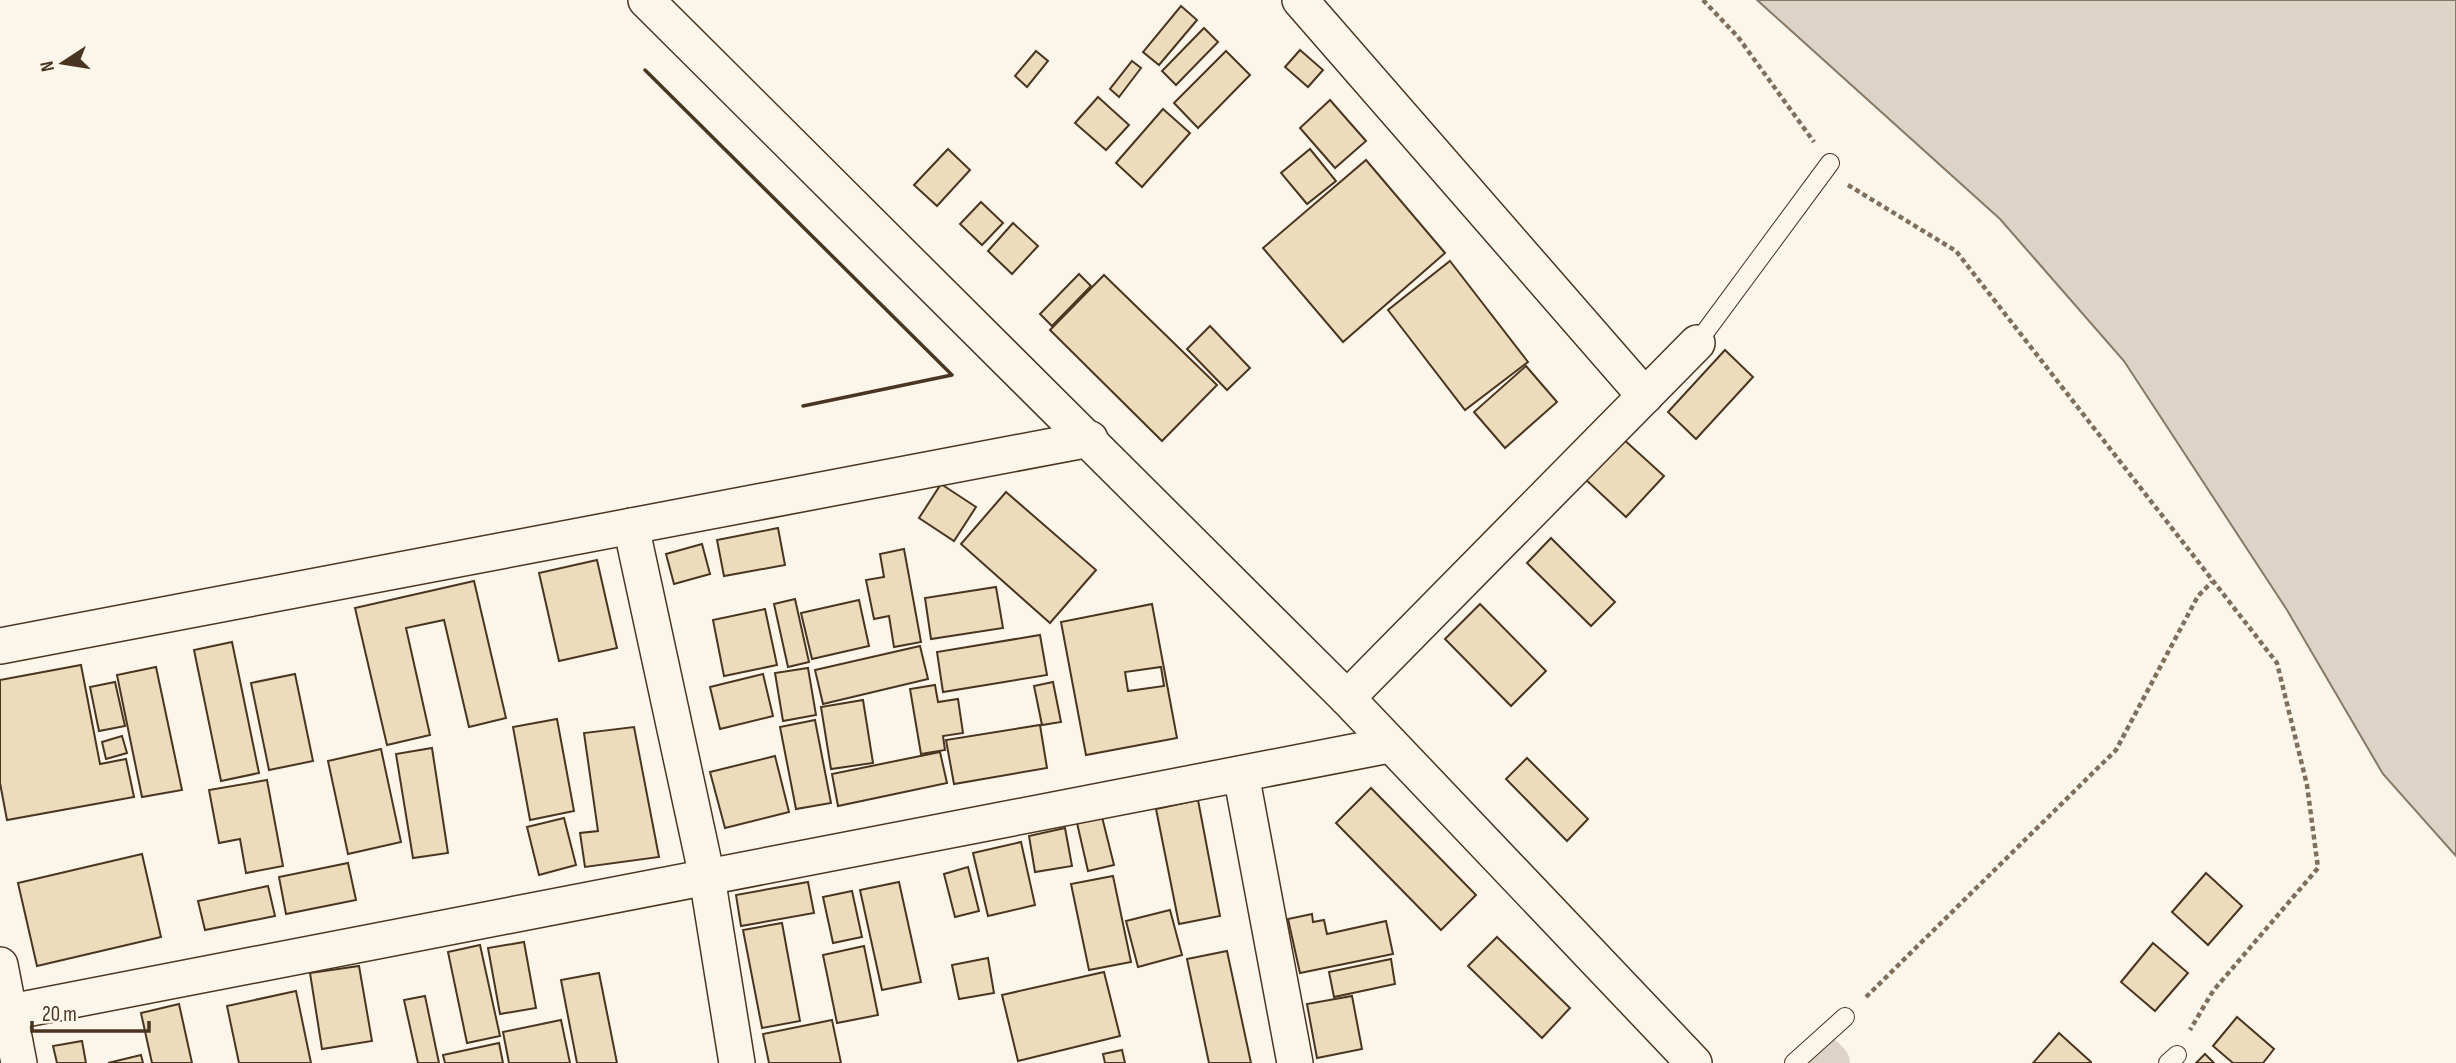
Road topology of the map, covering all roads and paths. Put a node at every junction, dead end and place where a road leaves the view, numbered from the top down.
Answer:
1 (646, 0) edge
2 (1300, 0) edge
3 (1703, 0) edge
4 (1830, 163) junction
5 (1697, 343) joint
6 (1644, 396) junction
7 (1090, 439) junction
8 (631, 526) junction
9 (2211, 582) junction
10 (0, 646) edge
11 (1347, 698) junction
12 (1389, 745) junction
13 (1241, 774) junction
14 (707, 877) junction
15 (0, 965) edge
16 (5, 1013) edge
17 (1845, 1017) joint
18 (2172, 1059) edge
19 (19, 1063) edge
20 (737, 1063) edge
21 (1295, 1063) edge
22 (1694, 1063) edge
23 (1794, 1063) edge

1 - 7 street
2 - 6 street
3 - 4 path
4 - 5 lane
4 - 9 path
5 - 6 street
6 - 11 street
7 - 8 street
7 - 11 street
8 - 10 street
8 - 14 street
9 - 17 path
9 - 18 path
11 - 12 street
12 - 13 street
12 - 22 street
13 - 14 street
13 - 21 street
14 - 16 street
14 - 20 street
15 - 16 street
16 - 19 street
17 - 23 lane

